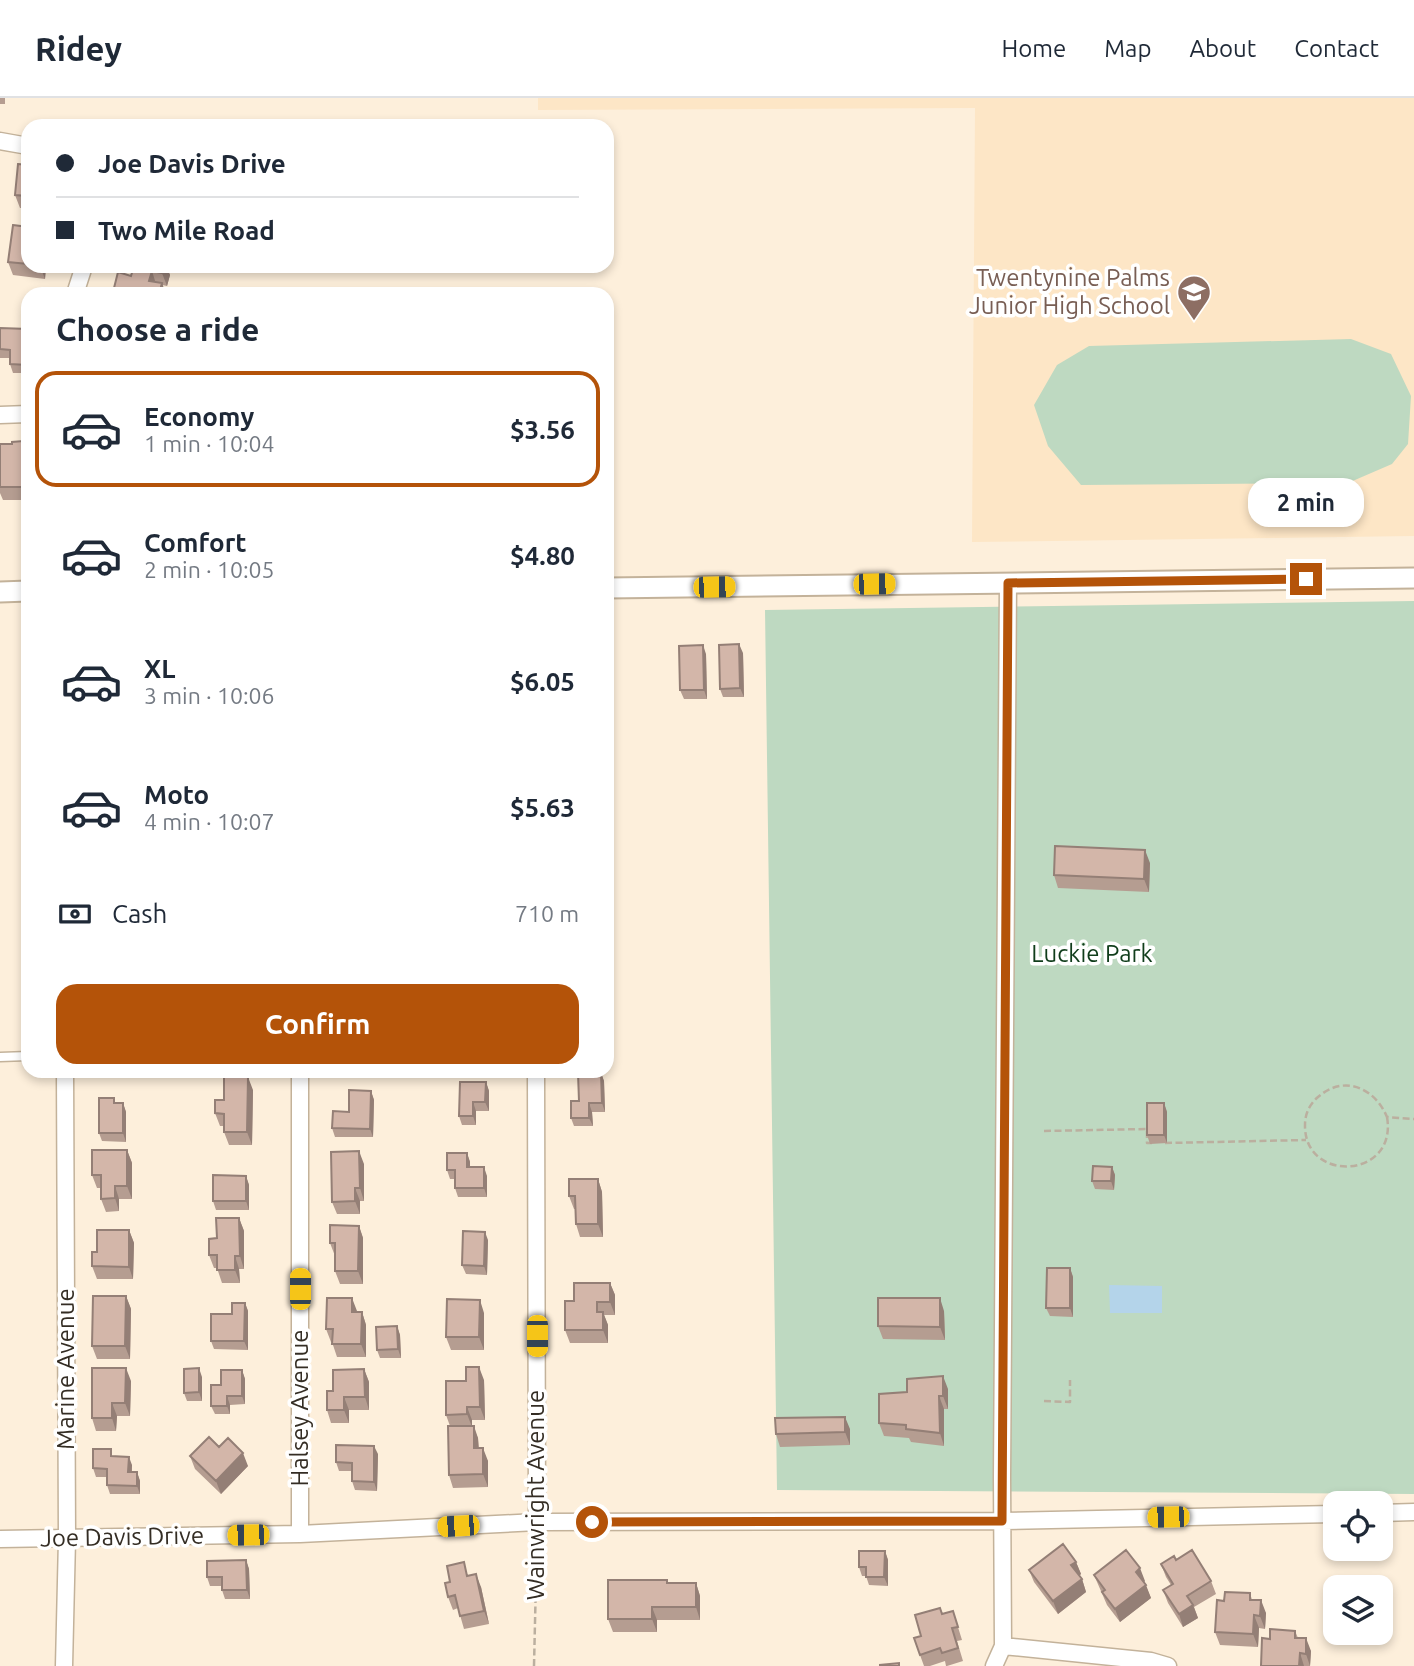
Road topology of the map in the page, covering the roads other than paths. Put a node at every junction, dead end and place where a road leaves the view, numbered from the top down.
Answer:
1 (0, 141) edge
2 (21, 145) edge
3 (21, 414) edge
4 (0, 415) edge
5 (1414, 578) edge
6 (1008, 583) junction
7 (614, 588) edge
8 (0, 592) edge
9 (21, 592) edge
10 (21, 1056) edge
11 (0, 1057) edge
12 (65, 1078) edge
13 (300, 1078) edge
14 (536, 1078) edge
15 (1414, 1512) edge
16 (1393, 1513) edge
17 (1323, 1514) edge
18 (1002, 1521) junction
19 (537, 1522) junction
20 (300, 1534) junction
21 (0, 1539) edge
22 (67, 1539) junction
23 (1003, 1646) junction
24 (1059, 1659) edge
25 (64, 1666) edge
26 (995, 1666) edge
27 (1166, 1666) edge

1 - 2 street
3 - 4 street
5 - 6 street
6 - 7 street
6 - 18 street
8 - 9 street
10 - 11 lane
12 - 22 street, Marine Avenue
13 - 20 street, Halsey Avenue
14 - 19 street, Wainwright Avenue
15 - 16 street
17 - 18 street, Joe Davis Drive
18 - 19 street, Joe Davis Drive
18 - 23 street
19 - 20 street, Joe Davis Drive
20 - 22 street, Joe Davis Drive
21 - 22 street, Joe Davis Drive
22 - 25 street, Marine Avenue
23 - 24 street
23 - 26 street
24 - 27 street

